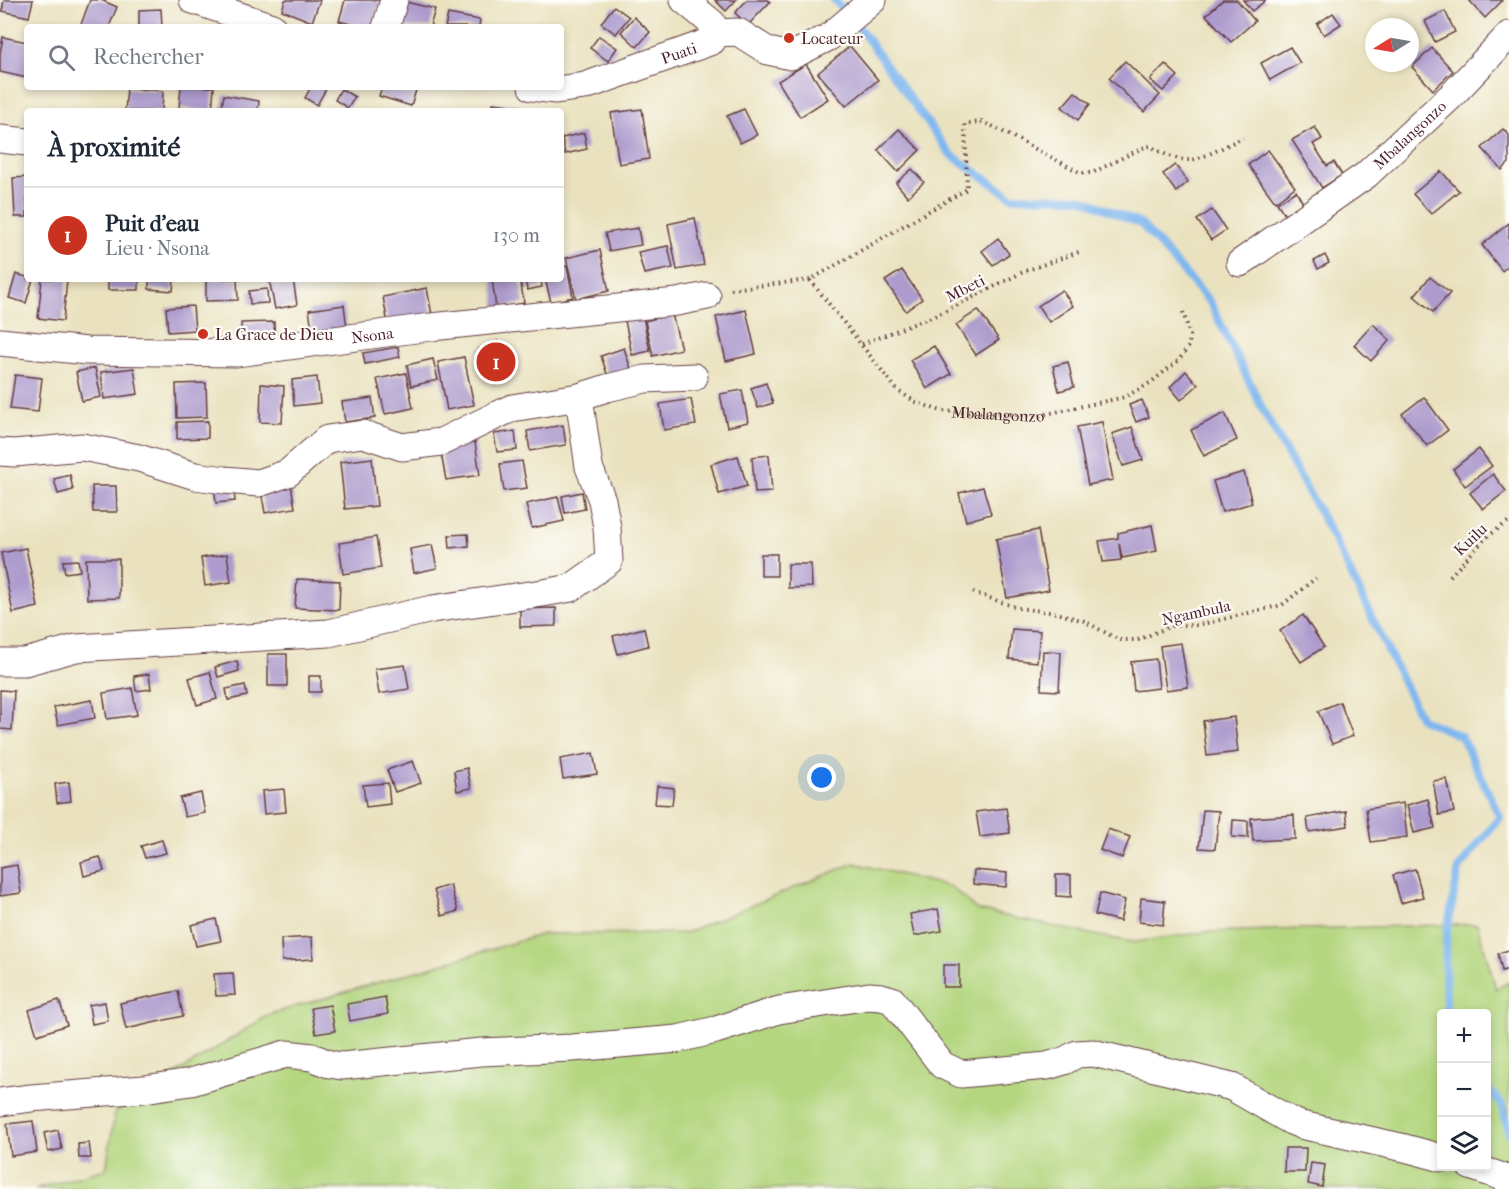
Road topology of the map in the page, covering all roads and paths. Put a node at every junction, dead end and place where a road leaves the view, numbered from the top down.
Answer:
1 (193, 0) edge
2 (394, 0) edge
3 (684, 0) edge
4 (859, 12) edge
5 (263, 24) edge
6 (387, 24) edge
7 (716, 33) junction
8 (1509, 35) edge
9 (564, 89) edge
10 (1243, 138) dead end
11 (0, 139) edge
12 (24, 142) edge
13 (1079, 252) dead end
14 (1240, 263) dead end
15 (810, 280) junction
16 (707, 296) joint
17 (1183, 312) dead end
18 (0, 342) edge
19 (862, 344) junction
20 (694, 377) dead end
21 (579, 397) junction
22 (0, 452) edge
23 (1509, 521) edge
24 (1450, 576) dead end
25 (1316, 578) dead end
26 (973, 592) dead end
27 (0, 662) edge
28 (0, 1102) edge
29 (1437, 1157) edge
30 (1483, 1171) edge
31 (1509, 1181) edge

1 - 5 street
2 - 6 street
3 - 7 street
4 - 7 street, Puati
7 - 9 street, Puati
8 - 14 street, Mbalangonzo
10 - 15 path
11 - 12 street
13 - 19 path, Mbeti
15 - 16 path
15 - 19 path, Mbalangonzo
16 - 18 street, Nsona
17 - 19 path, Mbalangonzo
20 - 21 street
21 - 22 street
21 - 27 street
23 - 24 path, Kuilu
25 - 26 path, Ngambula
28 - 29 street
30 - 31 street

